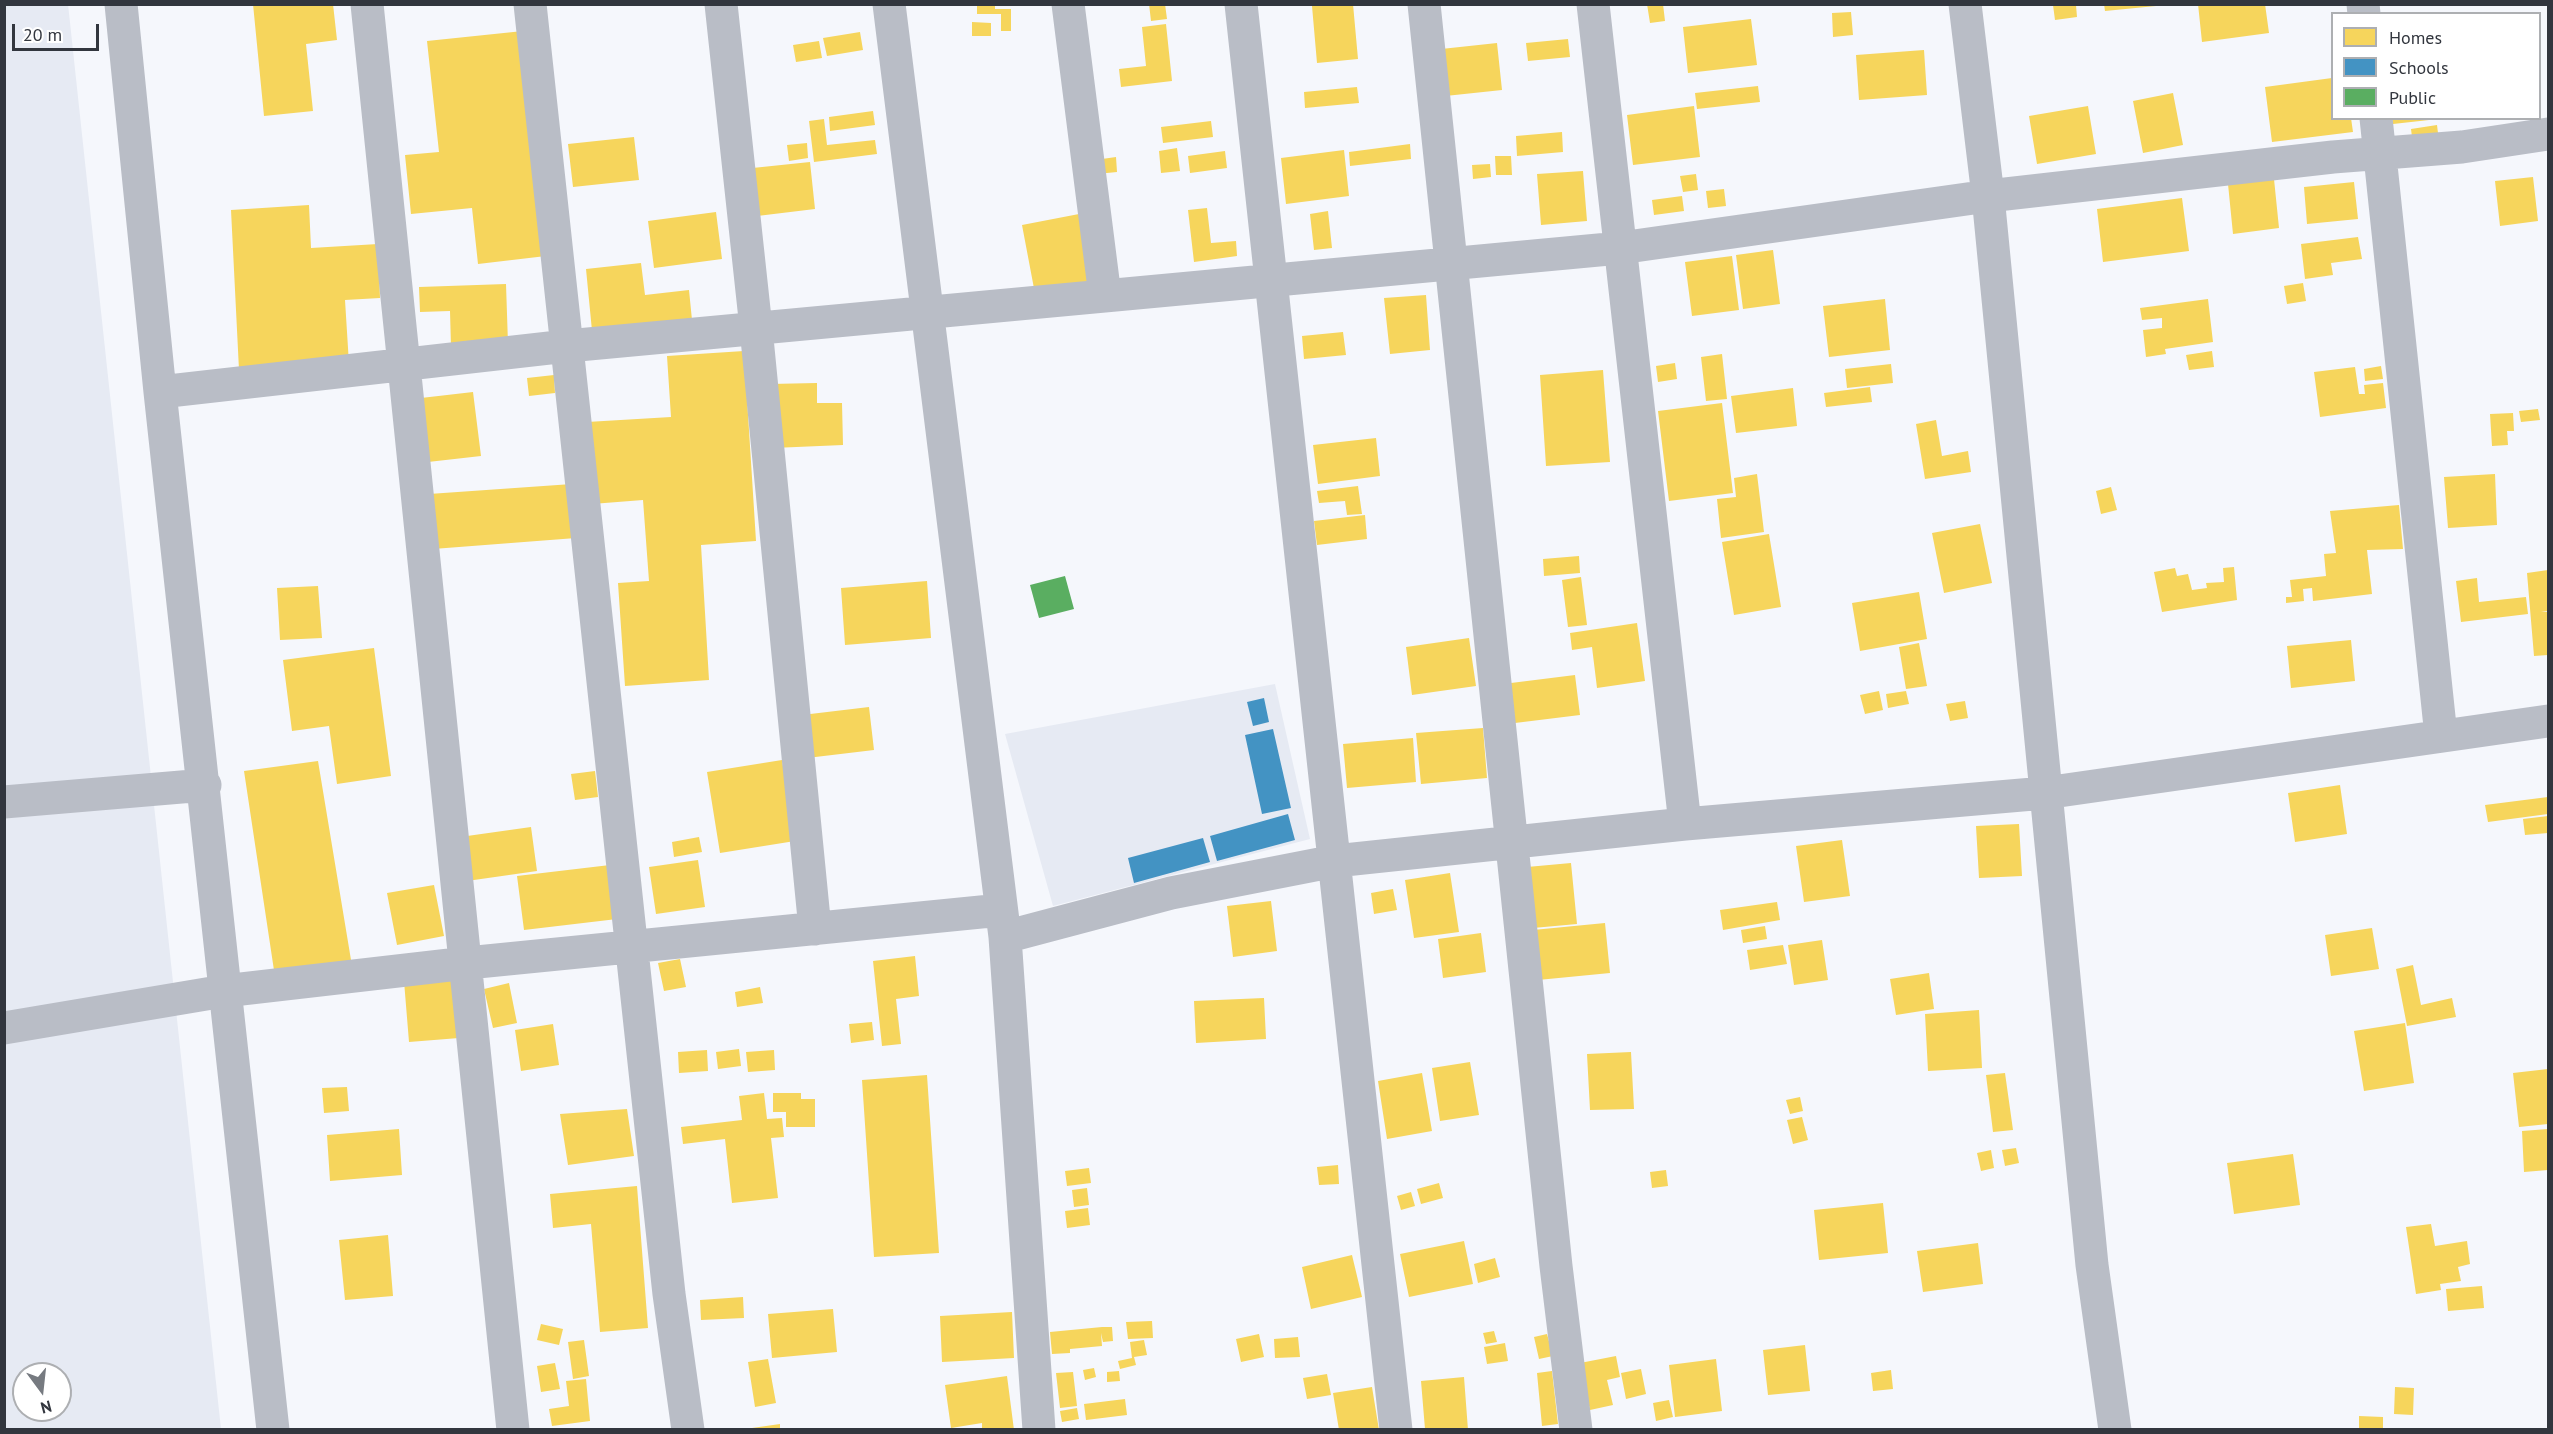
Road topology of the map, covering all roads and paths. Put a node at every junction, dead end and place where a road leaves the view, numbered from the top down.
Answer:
1 (121, 4) edge
2 (367, 4) edge
3 (530, 4) edge
4 (721, 4) edge
5 (889, 4) edge
6 (1068, 4) edge
7 (1241, 4) edge
8 (1424, 4) edge
9 (1593, 4) edge
10 (1965, 4) edge
11 (2376, 120) edge
12 (2548, 134) edge
13 (2380, 153) junction
14 (1988, 196) junction
15 (1620, 248) junction
16 (1451, 263) junction
17 (1271, 280) junction
18 (1105, 296) junction
19 (927, 312) junction
20 (756, 328) junction
21 (567, 346) junction
22 (404, 363) junction
23 (160, 392) junction
24 (2548, 721) edge
25 (2441, 736) junction
26 (205, 785) junction
27 (2045, 793) junction
28 (4, 802) edge
29 (1685, 824) junction
30 (1513, 842) junction
31 (1335, 861) junction
32 (1003, 924) junction
33 (815, 929) junction
34 (632, 947) junction
35 (466, 963) junction
36 (224, 991) junction
37 (4, 1028) edge
38 (273, 1430) edge
39 (513, 1430) edge
40 (688, 1430) edge
41 (1040, 1430) edge
42 (1396, 1430) edge
43 (1576, 1430) edge
44 (2115, 1430) edge

1 - 23 street
2 - 22 street
3 - 21 street
4 - 20 street
5 - 19 street
6 - 18 street
7 - 17 street
8 - 16 street
9 - 15 street
10 - 14 street
11 - 13 street
12 - 13 street
13 - 14 street
13 - 25 street
14 - 15 street
14 - 27 street
15 - 16 street
15 - 29 street
16 - 17 street
16 - 30 street
17 - 18 street
17 - 31 street
18 - 19 street
19 - 20 street
19 - 32 street
20 - 21 street
20 - 33 street
21 - 22 street
21 - 34 street
22 - 23 street
22 - 35 street
23 - 26 street
24 - 25 street
25 - 27 street
26 - 28 street
26 - 36 street
27 - 29 street
27 - 44 street
29 - 30 street
30 - 31 street
30 - 43 street
31 - 32 street
31 - 42 street
32 - 33 street
32 - 41 street
33 - 34 street
34 - 35 street
34 - 40 street
35 - 36 street
35 - 39 street
36 - 37 street
36 - 38 street

